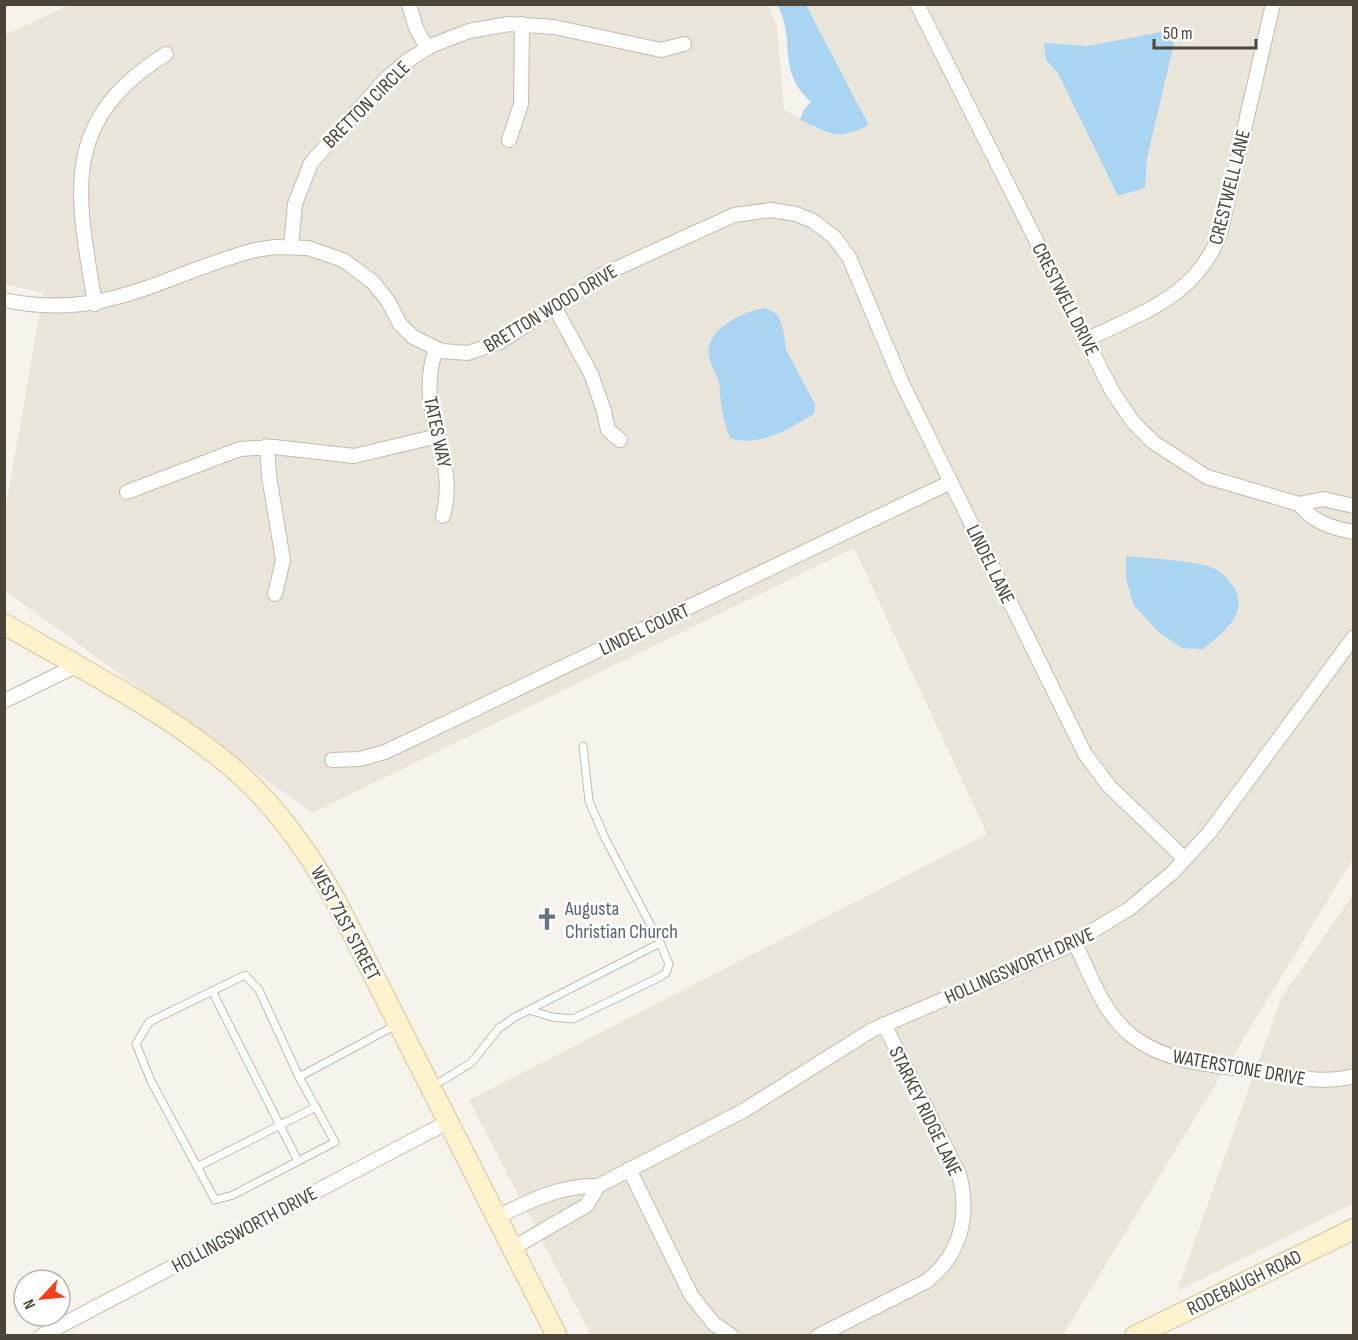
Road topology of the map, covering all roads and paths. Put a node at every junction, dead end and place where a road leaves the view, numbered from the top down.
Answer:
1 (409, 4) edge
2 (917, 4) edge
3 (1273, 4) edge
4 (522, 24) junction
5 (684, 44) dead end
6 (427, 48) junction
7 (166, 54) dead end
8 (509, 140) dead end
9 (838, 241) joint
10 (291, 247) junction
11 (4, 300) edge
12 (95, 304) junction
13 (554, 306) junction
14 (1086, 340) junction
15 (436, 349) junction
16 (438, 436) junction
17 (620, 440) dead end
18 (267, 446) junction
19 (951, 482) junction
20 (127, 492) dead end
21 (1299, 504) junction
22 (1353, 506) edge
23 (443, 516) dead end
24 (1353, 532) edge
25 (275, 594) dead end
26 (4, 624) edge
27 (1353, 637) edge
28 (76, 666) junction
29 (4, 701) edge
30 (583, 746) dead end
31 (332, 760) dead end
32 (1185, 859) junction
33 (660, 943) junction
34 (1075, 943) junction
35 (212, 991) junction
36 (529, 1010) junction
37 (398, 1024) junction
38 (884, 1024) junction
39 (1353, 1076) edge
40 (299, 1077) junction
41 (430, 1087) junction
42 (316, 1107) junction
43 (448, 1122) junction
44 (280, 1125) junction
45 (298, 1161) junction
46 (197, 1167) junction
47 (629, 1169) junction
48 (597, 1186) junction
49 (497, 1217) junction
50 (1353, 1229) edge
51 (513, 1248) junction
52 (41, 1335) edge
53 (557, 1335) edge
54 (732, 1335) edge
55 (818, 1335) edge
56 (1135, 1335) edge

1 - 6 street
2 - 14 street, CRESTWELL DRIVE
3 - 14 street, CRESTWELL LANE
4 - 5 street, BRETTON CIRCLE
4 - 6 street, BRETTON CIRCLE
4 - 8 street
6 - 10 street, BRETTON CIRCLE
7 - 12 street
9 - 13 street, BRETTON WOOD DRIVE
9 - 19 street, LINDEL LANE
10 - 12 street, BRETTON WOOD DRIVE
10 - 15 street, BRETTON WOOD DRIVE
11 - 12 street, BRETTON WOOD DRIVE
13 - 15 street, BRETTON WOOD DRIVE
13 - 17 street
14 - 21 street, CRESTWELL DRIVE
15 - 16 street, TATES WAY
16 - 18 street
16 - 23 street, TATES WAY
18 - 20 street
18 - 25 street
19 - 31 street, LINDEL COURT
19 - 32 street, LINDEL LANE
21 - 22 street, CRESTWELL DRIVE
21 - 24 street, CRESTWELL DRIVE
26 - 28 main road, WEST 71ST STREET
27 - 32 street, HOLLINGSWORTH DRIVE
28 - 29 street
28 - 37 main road, WEST 71ST STREET
30 - 33 lane
32 - 34 street, HOLLINGSWORTH DRIVE
33 - 36 lane
33 - 36 lane
34 - 38 street, HOLLINGSWORTH DRIVE
34 - 39 street, WATERSTONE DRIVE
35 - 40 lane
35 - 44 lane
35 - 46 lane
36 - 41 lane
37 - 40 lane
37 - 41 main road, WEST 71ST STREET
38 - 47 street, HOLLINGSWORTH DRIVE
38 - 55 street, STARKEY RIDGE LANE
40 - 42 lane
41 - 43 main road, WEST 71ST STREET
42 - 44 lane
42 - 45 lane
43 - 49 main road, WEST 71ST STREET
43 - 52 street, HOLLINGSWORTH DRIVE
44 - 45 lane
44 - 46 lane
45 - 46 lane
47 - 48 street, HOLLINGSWORTH DRIVE
47 - 54 street
48 - 49 street, HOLLINGSWORTH DRIVE
48 - 51 street, HOLLINGSWORTH DRIVE
49 - 51 main road, WEST 71ST STREET
50 - 56 main road, RODEBAUGH ROAD
51 - 53 main road, WEST 71ST STREET

